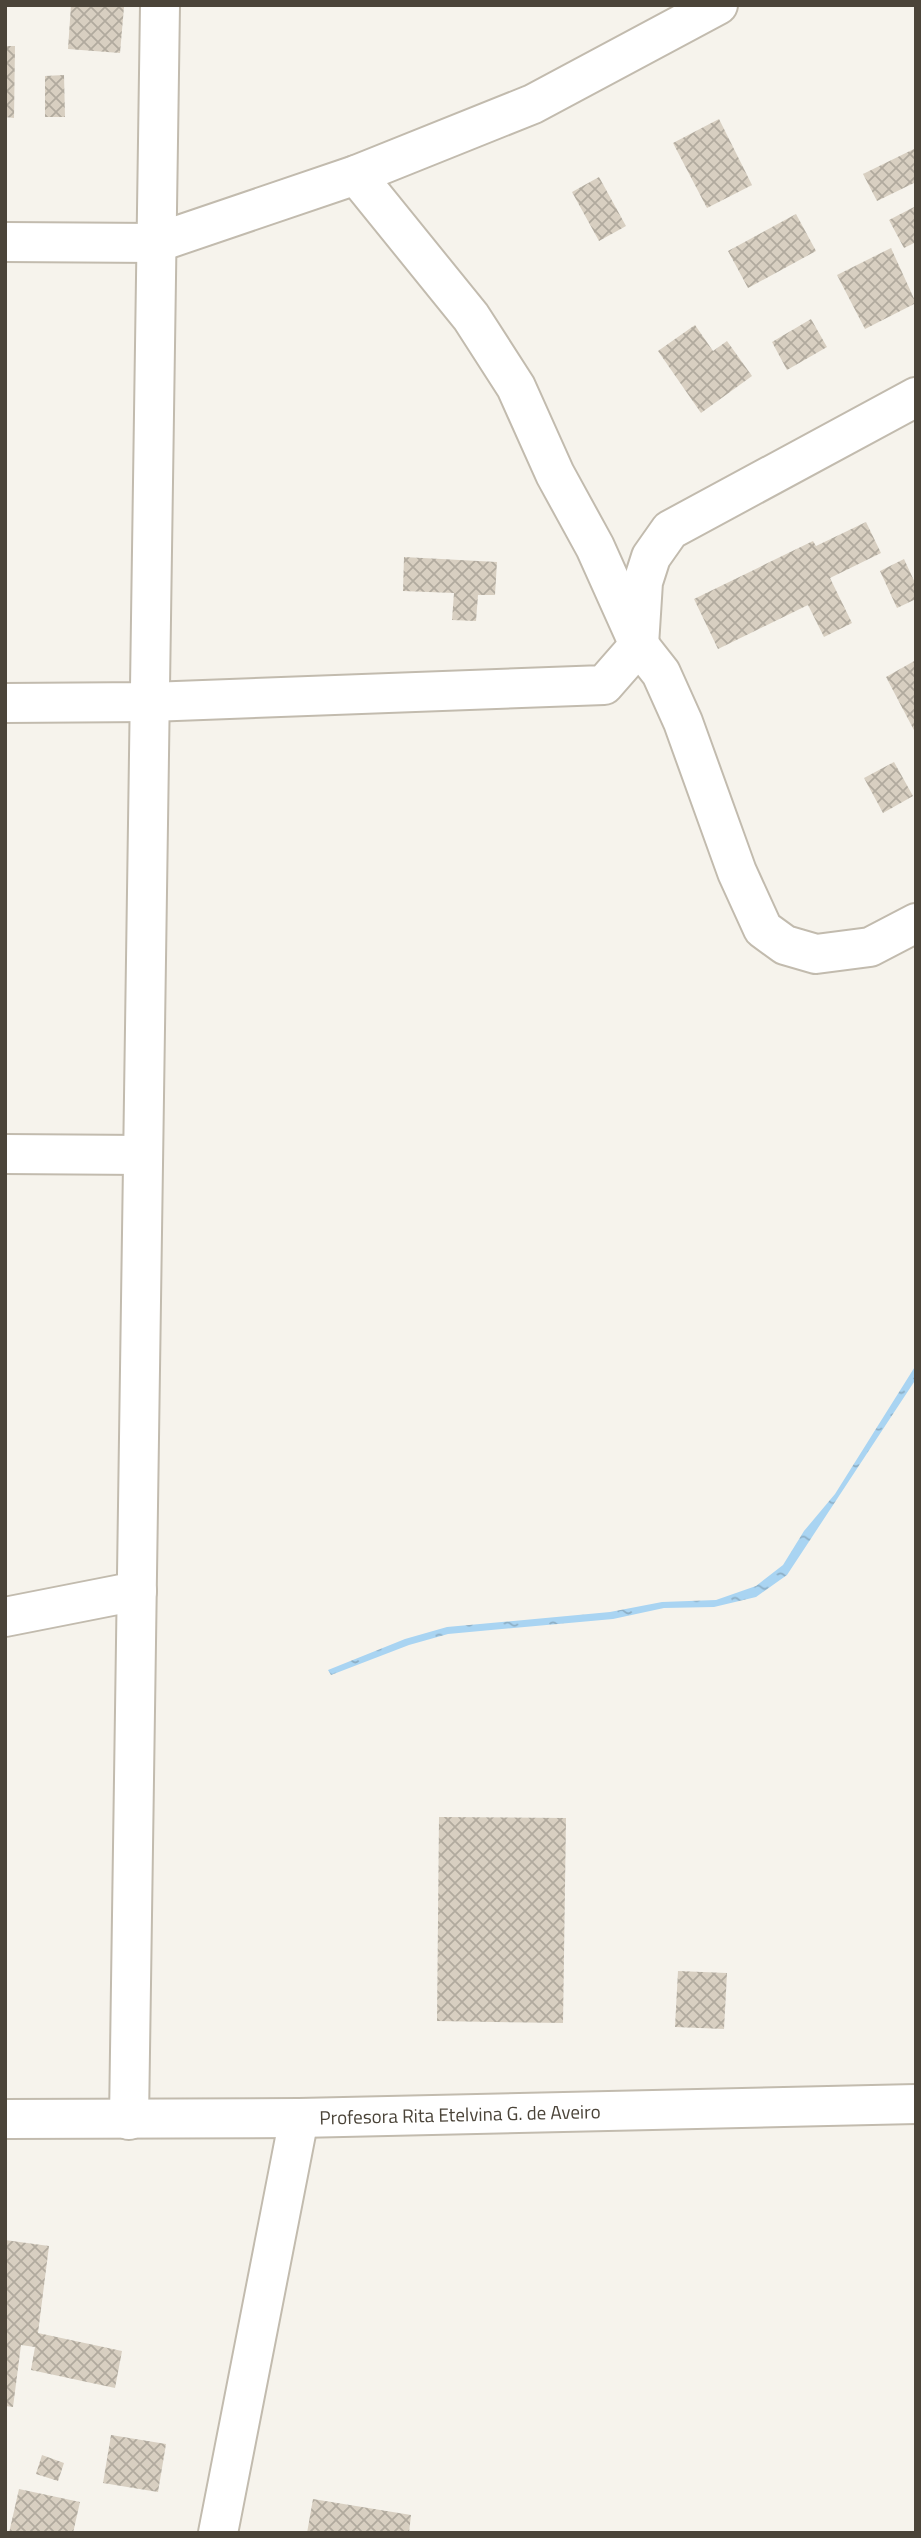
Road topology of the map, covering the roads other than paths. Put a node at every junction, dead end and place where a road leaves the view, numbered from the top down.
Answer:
1 (160, 5) edge
2 (718, 5) edge
3 (356, 175) junction
4 (5, 242) edge
5 (156, 243) junction
6 (916, 397) edge
7 (639, 645) junction
8 (150, 702) junction
9 (5, 703) edge
10 (916, 923) edge
11 (5, 1154) edge
12 (143, 1155) junction
13 (137, 1591) junction
14 (5, 1617) edge
15 (916, 2104) edge
16 (299, 2118) junction
17 (5, 2119) edge
18 (129, 2120) junction
19 (218, 2533) edge

1 - 5 street
2 - 3 street
3 - 5 street
3 - 7 street
4 - 5 street
5 - 8 street
6 - 7 street
7 - 8 street
7 - 10 street
8 - 9 street
8 - 12 street
11 - 12 street
12 - 13 street
13 - 14 street
13 - 18 street
15 - 16 street, Profesora Rita Etelvina G. de Aveiro
16 - 18 street, Profesora Rita Etelvina G. de Aveiro
16 - 19 street
17 - 18 street, Profesora Rita Etelvina G. de Aveiro

